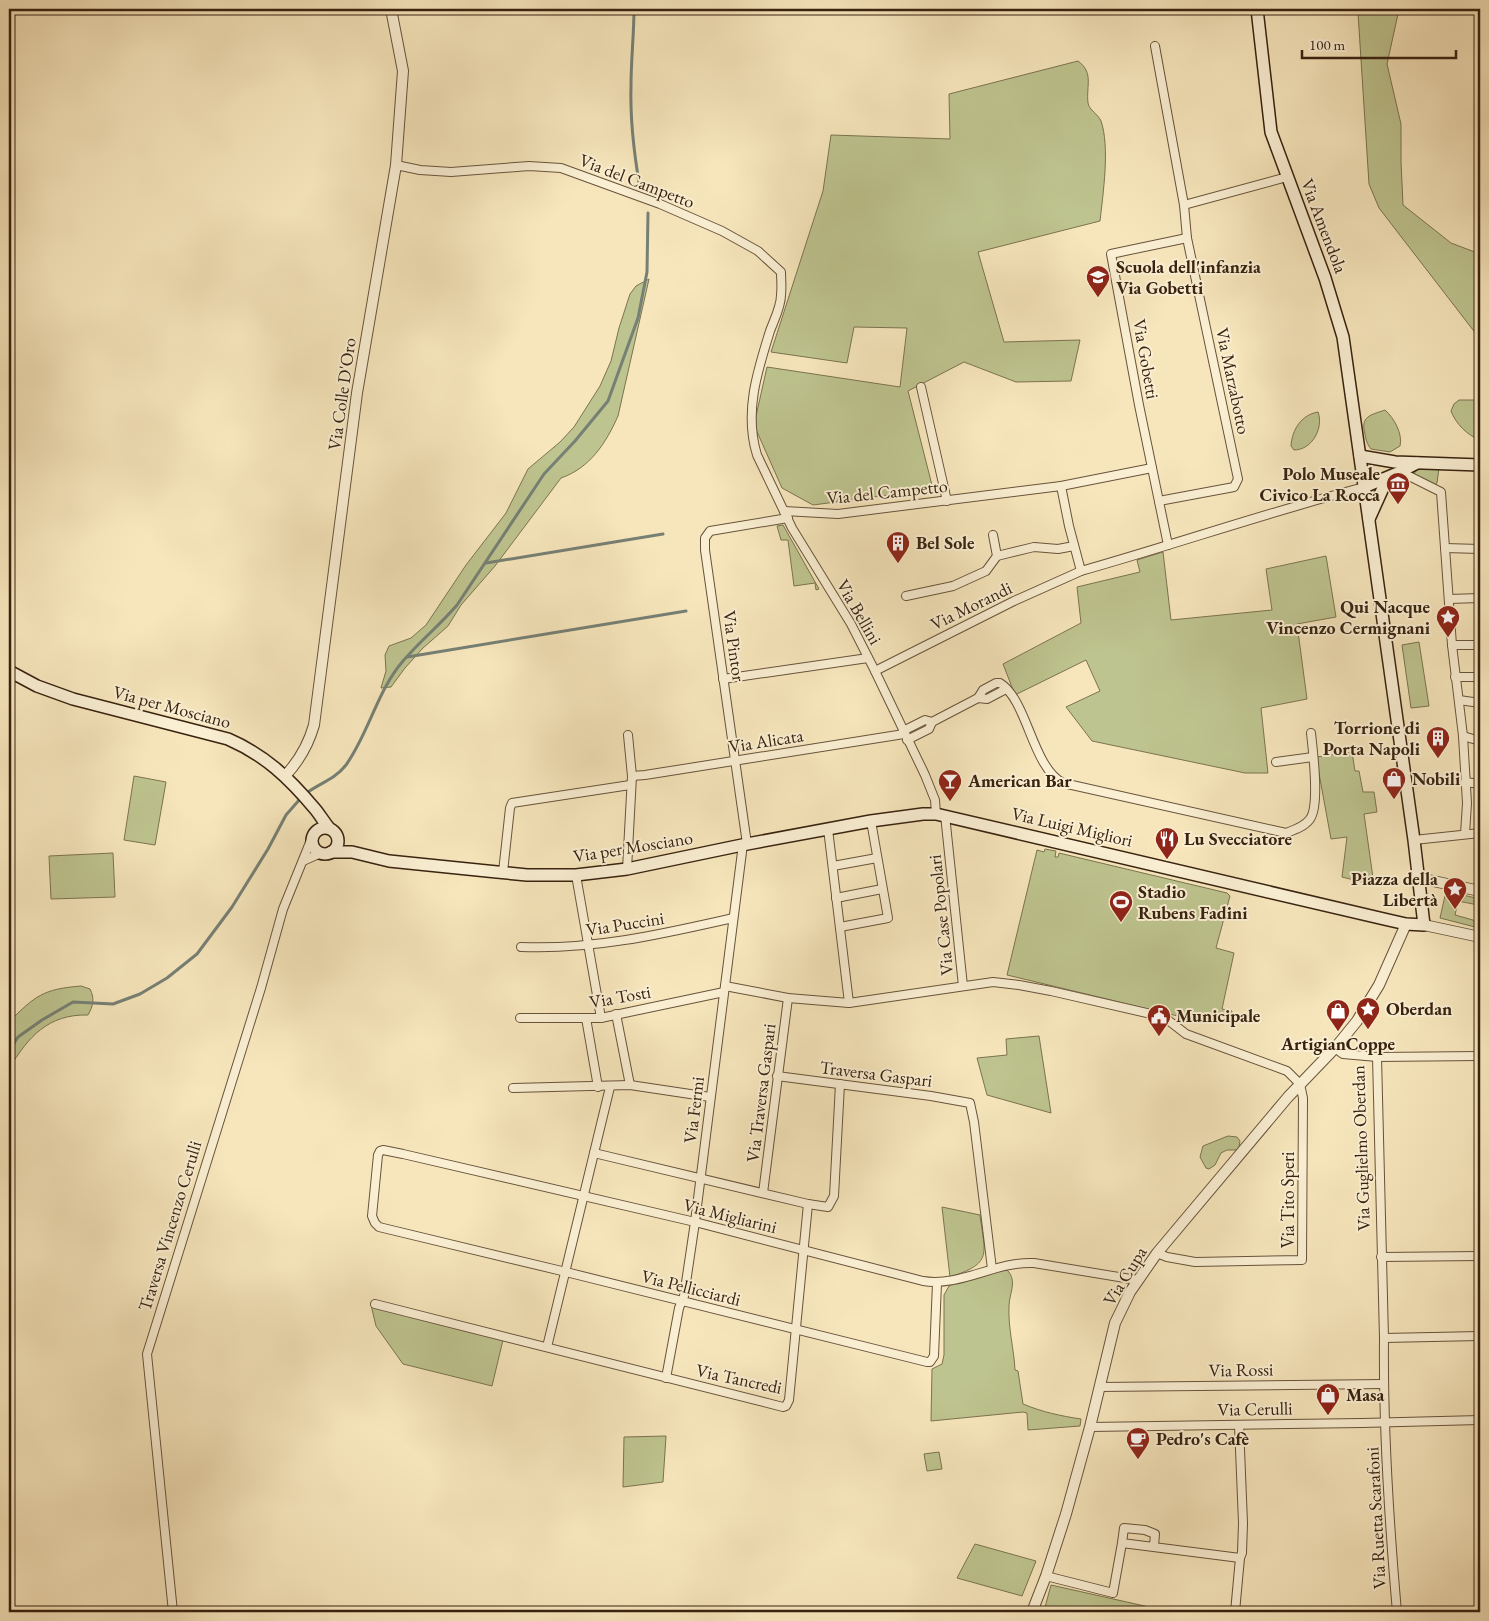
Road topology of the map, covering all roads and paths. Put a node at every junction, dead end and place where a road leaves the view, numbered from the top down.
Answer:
1 (391, 9) edge
2 (1257, 9) edge
3 (1155, 46) dead end
4 (396, 165) junction
5 (1287, 177) junction
6 (1184, 205) junction
7 (1187, 238) junction
8 (921, 387) dead end
9 (1360, 456) junction
10 (1480, 465) edge
11 (1397, 467) junction
12 (1152, 468) junction
13 (1362, 473) junction
14 (1061, 486) junction
15 (1364, 487) junction
16 (948, 501) junction
17 (1159, 501) junction
18 (786, 514) junction
19 (1369, 519) junction
20 (993, 535) dead end
21 (1168, 545) junction
22 (1074, 546) junction
23 (1445, 548) junction
24 (1480, 549) edge
25 (997, 556) junction
26 (1081, 571) junction
27 (906, 596) dead end
28 (1480, 598) edge
29 (1449, 599) junction
30 (1452, 645) junction
31 (1480, 645) edge
32 (868, 658) junction
33 (9, 671) edge
34 (875, 671) junction
35 (1456, 677) junction
36 (1480, 677) edge
37 (723, 679) junction
38 (1459, 700) junction
39 (1480, 703) edge
40 (1311, 733) dead end
41 (628, 735) dead end
42 (905, 735) junction
43 (1462, 736) junction
44 (1480, 741) edge
45 (1313, 757) junction
46 (735, 760) junction
47 (1276, 762) dead end
48 (285, 776) junction
49 (632, 776) junction
50 (1465, 782) junction
51 (1480, 784) edge
52 (630, 785) junction
53 (311, 804) junction
54 (941, 814) junction
55 (871, 821) junction
56 (329, 828) junction
57 (828, 829) junction
58 (1480, 830) edge
59 (1465, 834) junction
60 (312, 838) junction
61 (338, 838) junction
62 (1414, 840) junction
63 (745, 844) junction
64 (352, 852) junction
65 (326, 853) junction
66 (877, 858) junction
67 (303, 861) junction
68 (832, 866) junction
69 (627, 869) junction
70 (503, 872) junction
71 (576, 875) junction
72 (1419, 878) junction
73 (882, 889) junction
74 (1480, 891) edge
75 (836, 898) junction
76 (734, 918) junction
77 (1406, 924) junction
78 (1424, 925) junction
79 (840, 926) junction
80 (1480, 936) edge
81 (589, 946) junction
82 (521, 947) dead end
83 (963, 986) junction
84 (725, 989) junction
85 (788, 998) junction
86 (849, 1003) junction
87 (616, 1014) junction
88 (520, 1018) dead end
89 (586, 1018) junction
90 (601, 1018) junction
91 (1335, 1048) junction
92 (1480, 1056) edge
93 (1377, 1057) junction
94 (777, 1076) junction
95 (840, 1084) junction
96 (1300, 1084) junction
97 (630, 1086) junction
98 (610, 1087) junction
99 (513, 1088) dead end
100 (598, 1088) junction
101 (710, 1097) junction
102 (594, 1153) junction
103 (700, 1178) junction
104 (763, 1193) junction
105 (584, 1196) junction
106 (808, 1204) junction
107 (372, 1216) joint
108 (695, 1222) junction
109 (804, 1251) junction
110 (1157, 1253) junction
111 (1480, 1256) edge
112 (1381, 1257) junction
113 (992, 1268) junction
114 (566, 1272) junction
115 (1137, 1280) junction
116 (937, 1283) junction
117 (682, 1301) junction
118 (376, 1304) dead end
119 (796, 1330) junction
120 (1480, 1336) edge
121 (1384, 1338) junction
122 (547, 1347) junction
123 (666, 1378) junction
124 (1383, 1384) junction
125 (1099, 1387) junction
126 (1480, 1420) edge
127 (1385, 1422) junction
128 (1239, 1424) junction
129 (1090, 1427) junction
130 (1122, 1543) junction
131 (1154, 1546) junction
132 (1240, 1558) junction
133 (1046, 1576) junction
134 (173, 1612) edge
135 (1032, 1612) edge
136 (1235, 1612) edge
137 (1397, 1612) edge

1 - 4 street, Via Colle D'Oro
2 - 5 main road, Via Amendola
3 - 6 street, Via Marzabotto
4 - 18 street, Via del Campetto
4 - 48 street, Via Colle D'Oro
5 - 6 street
5 - 9 main road, Via Amendola
6 - 7 street, Via Marzabotto
7 - 12 street, Via Gobetti
7 - 17 street, Via Marzabotto
8 - 16 street
9 - 11 main road
9 - 13 main road, Via Amendola
10 - 11 main road
11 - 13 main road
11 - 15 main road
11 - 19 main road
11 - 23 street
12 - 14 street, Via del Campetto
12 - 17 street, Via Gobetti
13 - 15 main road, Via Amendola
14 - 16 street, Via del Campetto
14 - 22 street
15 - 19 main road, Via Amendola
15 - 21 street
16 - 18 street, Via del Campetto
17 - 21 street, Via Gobetti
18 - 32 street, Via Bellini
18 - 37 street, Via Pintor
19 - 62 main road, Via Amendola
20 - 25 street
21 - 26 street
22 - 25 street
22 - 26 street
23 - 24 street
23 - 29 street
25 - 27 street
26 - 34 street, Via Morandi
28 - 29 street
29 - 30 street
30 - 31 street
30 - 35 street
32 - 34 street, Via Bellini
32 - 37 street
33 - 48 main road, Via per Mosciano
34 - 42 street, Via Bellini
35 - 36 street
35 - 38 street
37 - 46 street, Via Pintor
38 - 39 street
38 - 43 street
40 - 45 street
41 - 49 street
42 - 45 street, Via Alicata
42 - 46 street, Via Alicata
42 - 54 street, Via Bellini
43 - 44 street
43 - 50 street
45 - 47 street
46 - 49 street, Via Alicata
46 - 63 street, Via Pintor
48 - 53 main road, Via per Mosciano
49 - 52 street
50 - 51 street
50 - 59 street
52 - 69 street
52 - 70 street
53 - 56 main road, Via per Mosciano
53 - 60 main road
54 - 55 main road, Via per Mosciano
54 - 77 main road, Via Luigi Migliori
54 - 83 street, Via Case Popolari
55 - 57 main road, Via per Mosciano
55 - 66 street
56 - 60 main road
56 - 61 main road
57 - 63 main road, Via per Mosciano
57 - 68 street
58 - 59 street
59 - 62 street
60 - 65 main road
60 - 67 street
61 - 64 main road
61 - 65 main road
62 - 72 main road, Via Amendola
63 - 69 main road, Via per Mosciano
63 - 76 street, Via Fermi
64 - 65 main road, Via per Mosciano
64 - 70 main road, Via per Mosciano
65 - 67 street
66 - 68 street
66 - 73 street
67 - 134 street, Traversa Vincenzo Cerulli
68 - 75 street
69 - 71 main road, Via per Mosciano
70 - 71 main road, Via per Mosciano
71 - 81 street
72 - 74 street
72 - 78 main road, Via Amendola
73 - 75 street
73 - 79 street
75 - 79 street
76 - 81 street, Via Puccini
76 - 84 street, Via Fermi
77 - 78 main road, Via Luigi Migliori
77 - 91 street, Via Guglielmo Oberdan
78 - 80 street
79 - 86 street
81 - 82 street, Via Puccini
81 - 90 street
83 - 86 street, Via Case Popolari
83 - 96 street
84 - 85 street
84 - 87 street, Via Tosti
84 - 101 street, Via Fermi
85 - 86 street
85 - 94 street, Via Traversa Gaspari
87 - 90 street, Via Tosti
87 - 97 street
88 - 89 street, Via Tosti
89 - 90 street, Via Tosti
89 - 100 street
91 - 93 street, Via Guglielmo Oberdan
91 - 96 street, Via Cupa
92 - 93 street
93 - 112 street, Via Guglielmo Oberdan
94 - 95 street, Traversa Gaspari
94 - 104 street, Via Traversa Gaspari
95 - 106 street, Via Traversa Gaspari
95 - 113 street, Traversa Gaspari
96 - 110 street, Via Cupa
96 - 110 street, Via Tito Speri
97 - 98 street
97 - 101 street
98 - 100 street
98 - 102 street
99 - 100 street
101 - 103 street, Via Fermi
102 - 103 street, Via Traversa Gaspari
102 - 105 street
103 - 104 street, Via Traversa Gaspari
103 - 108 street, Via Fermi
104 - 106 street, Via Traversa Gaspari
105 - 107 street, Via Migliarini
105 - 108 street, Via Migliarini
105 - 114 street
106 - 109 street, Via Tancredi
107 - 114 street, Via Pellicciardi
108 - 109 street, Via Migliarini
108 - 117 street, Via Fermi
109 - 116 street, Via Migliarini
109 - 119 street, Via Tancredi
110 - 115 street, Via Cupa
111 - 112 street
112 - 121 street, Via Guglielmo Oberdan
113 - 115 street, Via Migliarini
113 - 116 street, Via Migliarini
114 - 117 street, Via Pellicciardi
114 - 122 street
115 - 125 street, Via Cupa
116 - 119 street, Via Pellicciardi
117 - 119 street, Via Pellicciardi
117 - 123 street, Via Fermi
118 - 122 street, Via Tancredi
119 - 123 street, Via Tancredi
120 - 121 street
121 - 124 street, Via Guglielmo Oberdan
122 - 123 street, Via Tancredi
124 - 125 street, Via Rossi
124 - 127 street, Via Guglielmo Oberdan
125 - 129 street, Via Cupa
126 - 127 street, Via Cerulli
127 - 128 street, Via Cerulli
127 - 137 street, Via Ruetta Scarafoni
128 - 129 street, Via Cerulli
128 - 132 street
129 - 133 street, Via Cupa
130 - 131 street
130 - 131 street
130 - 133 street
131 - 132 street
132 - 136 street
133 - 135 street, Via Cupa

